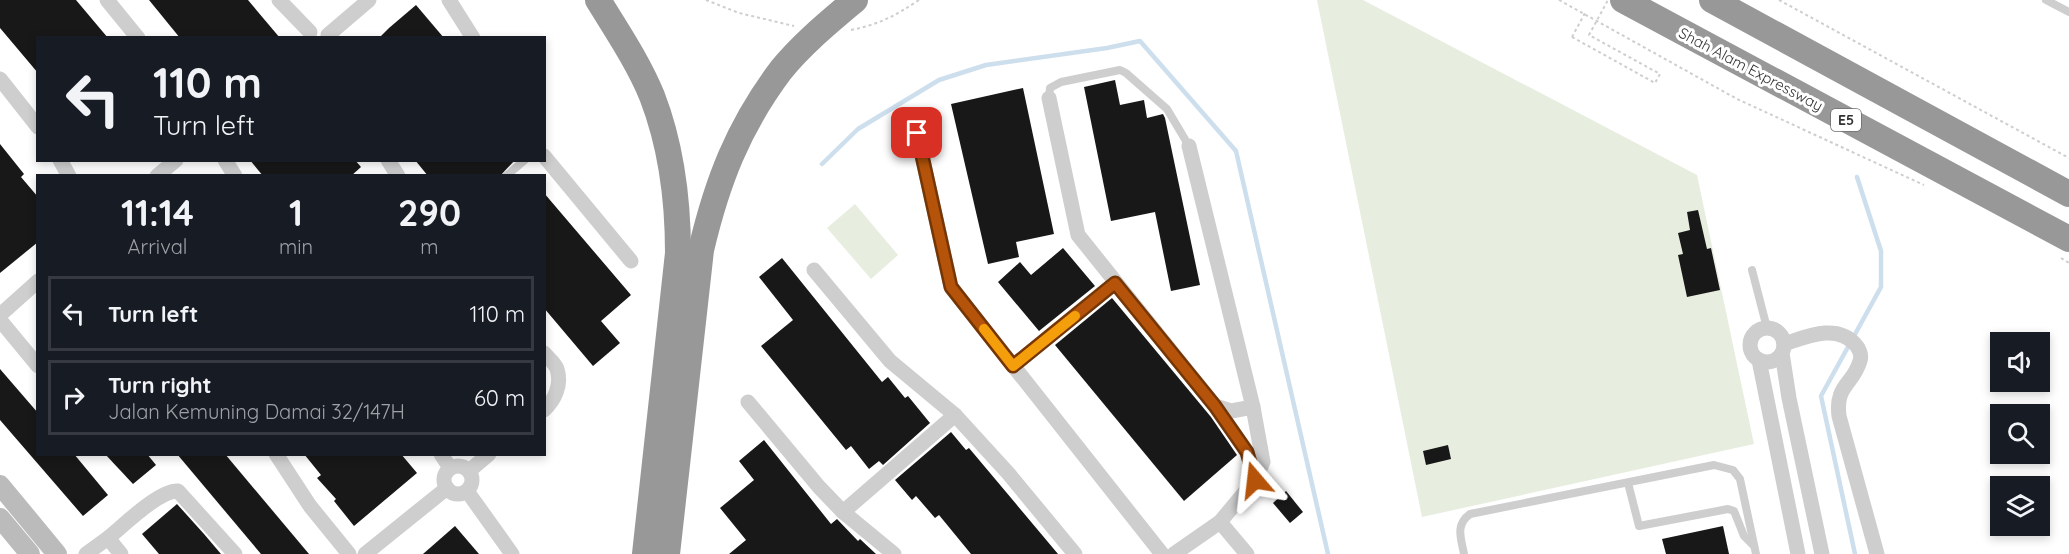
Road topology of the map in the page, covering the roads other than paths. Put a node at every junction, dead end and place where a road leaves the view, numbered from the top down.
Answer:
1 (107, 0) edge
2 (279, 0) edge
3 (369, 0) edge
4 (449, 0) edge
5 (598, 0) edge
6 (855, 0) edge
7 (1712, 0) edge
8 (2046, 0) edge
9 (1620, 1) edge
10 (2069, 12) edge
11 (308, 35) edge
12 (136, 36) edge
13 (329, 36) edge
14 (472, 36) edge
15 (0, 80) edge
16 (1049, 98) joint
17 (36, 125) edge
18 (917, 133) dead end
19 (1189, 146) joint
20 (546, 158) edge
21 (174, 162) edge
22 (523, 162) edge
23 (159, 174) edge
24 (508, 174) edge
25 (2069, 194) edge
26 (2064, 248) edge
27 (631, 261) dead end
28 (814, 270) dead end
29 (1752, 270) dead end
30 (36, 283) edge
31 (1115, 283) junction
32 (0, 315) edge
33 (0, 320) edge
34 (1767, 328) junction
35 (1783, 348) junction
36 (546, 356) edge
37 (1759, 360) junction
38 (36, 364) edge
39 (1013, 366) junction
40 (748, 402) dead end
41 (1215, 406) junction
42 (546, 407) edge
43 (1253, 407) junction
44 (955, 415) junction
45 (277, 456) edge
46 (442, 456) edge
47 (487, 456) edge
48 (450, 468) junction
49 (469, 471) junction
50 (1255, 480) junction
51 (1628, 483) junction
52 (0, 485) edge
53 (447, 488) junction
54 (467, 491) junction
55 (843, 512) junction
56 (0, 518) edge
57 (1220, 522) junction
58 (108, 538) junction
59 (1755, 550) edge
60 (30, 554) edge
61 (57, 554) edge
62 (86, 554) edge
63 (121, 554) edge
64 (235, 554) edge
65 (349, 554) edge
66 (365, 554) edge
67 (512, 554) edge
68 (645, 554) edge
69 (666, 554) edge
70 (894, 554) edge
71 (1075, 554) edge
72 (1162, 554) edge
73 (1174, 554) edge
74 (1247, 554) edge
75 (1464, 554) edge
76 (1798, 554) edge
77 (1822, 554) edge
78 (1877, 554) edge

1 - 12 street
2 - 11 street
3 - 13 street
4 - 14 street
5 - 68 highway
6 - 69 highway
7 - 25 highway
8 - 10 lane
9 - 26 highway, Shah Alam Expressway / E5
11 - 13 street
15 - 17 street
16 - 19 lane
16 - 31 street
18 - 39 street
19 - 43 street
20 - 27 street
21 - 23 street
22 - 24 lane
28 - 44 street
29 - 34 lane
30 - 32 street
31 - 39 street
31 - 41 street
33 - 38 street
34 - 35 street
34 - 37 street
35 - 37 street
35 - 77 street
35 - 78 street
36 - 42 street
37 - 76 street
39 - 72 street
40 - 55 street
41 - 43 street
41 - 50 street
43 - 50 street
44 - 55 street
44 - 71 street
45 - 65 street
46 - 48 street
47 - 49 street
48 - 49 street
48 - 53 street
49 - 54 street
50 - 57 street
51 - 59 lane
51 - 59 lane
51 - 75 lane
52 - 61 street
53 - 54 street
53 - 66 street
54 - 67 street
55 - 70 street
56 - 60 street
57 - 73 street
57 - 74 street
58 - 62 street
58 - 63 street
58 - 64 street

